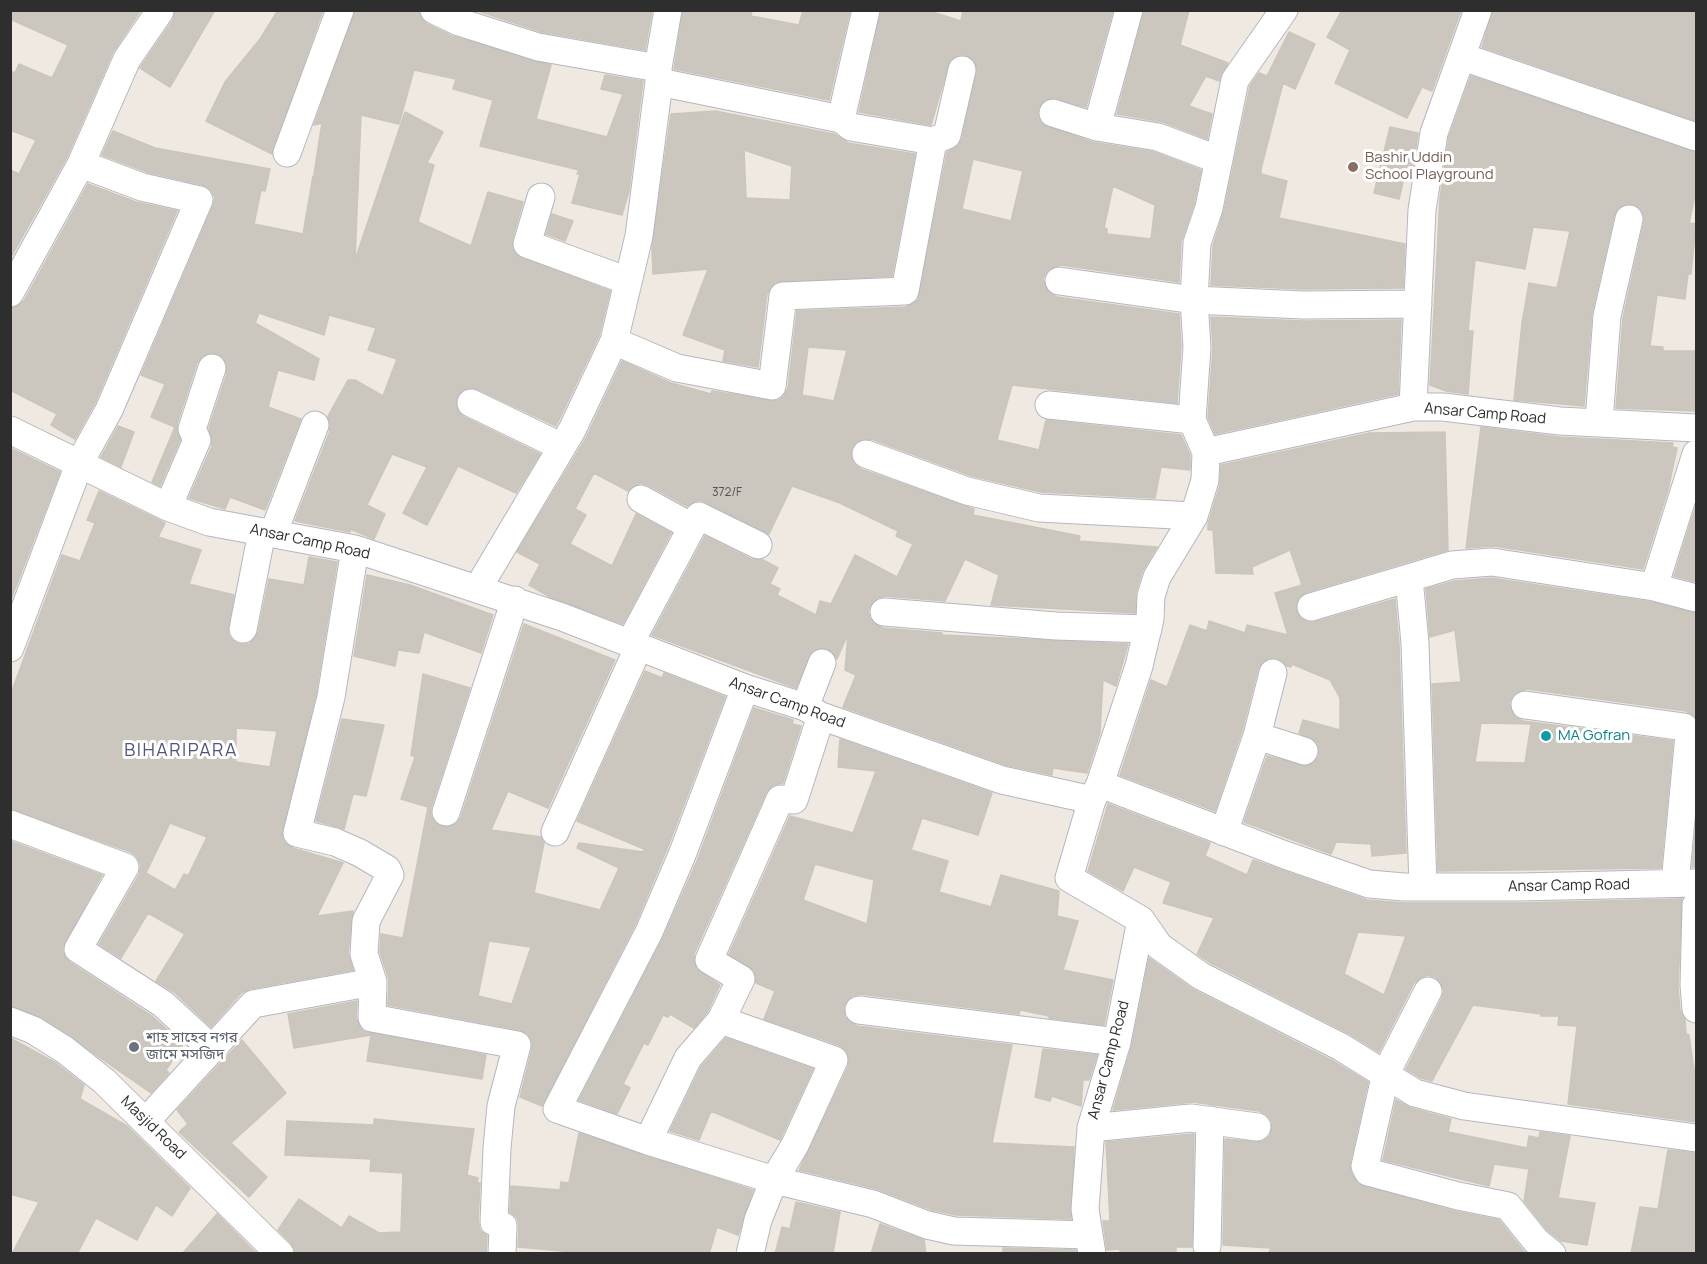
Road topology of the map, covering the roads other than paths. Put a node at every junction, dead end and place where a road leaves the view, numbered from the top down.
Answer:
1 (340, 10) edge
2 (434, 10) edge
3 (668, 10) edge
4 (866, 10) edge
5 (1129, 10) edge
6 (1284, 10) edge
7 (1478, 10) edge
8 (160, 11) edge
9 (493, 21) edge
10 (1463, 57) junction
11 (962, 70) dead end
12 (659, 75) junction
13 (1053, 113) dead end
14 (841, 119) junction
15 (1097, 127) junction
16 (1696, 137) edge
17 (933, 141) junction
18 (287, 153) dead end
19 (1219, 160) junction
20 (81, 164) junction
21 (541, 197) dead end
22 (1629, 219) dead end
23 (628, 281) junction
24 (1059, 281) dead end
25 (10, 293) edge
26 (1194, 300) junction
27 (1418, 304) junction
28 (614, 341) junction
29 (212, 368) dead end
30 (471, 403) dead end
31 (1049, 405) dead end
32 (1413, 407) junction
33 (1192, 420) junction
34 (1599, 421) junction
35 (315, 425) dead end
36 (1696, 428) edge
37 (10, 430) edge
38 (562, 447) junction
39 (1206, 452) junction
40 (866, 454) dead end
41 (1696, 454) edge
42 (80, 462) junction
43 (641, 499) dead end
44 (168, 507) junction
45 (1194, 516) junction
46 (692, 527) junction
47 (268, 533) junction
48 (758, 545) dead end
49 (354, 549) junction
50 (1409, 579) junction
51 (1654, 587) junction
52 (478, 588) junction
53 (1696, 597) edge
54 (515, 600) junction
55 (1311, 607) dead end
56 (884, 612) dead end
57 (243, 629) dead end
58 (1148, 629) junction
59 (634, 645) junction
60 (10, 648) edge
61 (822, 663) dead end
62 (1273, 673) dead end
63 (745, 688) junction
64 (1525, 705) dead end
65 (813, 712) junction
66 (1257, 736) junction
67 (1304, 751) dead end
68 (1096, 792) junction
69 (446, 812) dead end
70 (10, 824) edge
71 (555, 832) dead end
72 (1224, 832) junction
73 (1686, 883) edge
74 (1423, 887) junction
75 (1696, 905) edge
76 (1141, 920) junction
77 (373, 982) junction
78 (1428, 991) dead end
79 (1696, 1009) edge
80 (859, 1010) dead end
81 (721, 1020) junction
82 (10, 1021) edge
83 (1117, 1042) junction
84 (212, 1048) junction
85 (1386, 1073) junction
86 (1210, 1120) junction
87 (146, 1121) junction
88 (1257, 1127) dead end
89 (1091, 1128) junction
90 (1696, 1138) edge
91 (648, 1141) junction
92 (774, 1180) junction
93 (1090, 1244) edge
94 (1207, 1246) dead end
95 (280, 1254) edge
96 (502, 1254) edge
97 (750, 1254) edge
98 (1552, 1254) edge

1 - 18 street
2 - 9 street
3 - 12 street
4 - 14 street
5 - 15 street
6 - 19 street
7 - 10 street
8 - 20 street
9 - 12 street
10 - 16 street
10 - 27 street
11 - 17 street
12 - 14 street
12 - 23 street
13 - 15 street
14 - 17 street
15 - 19 street
17 - 28 street
19 - 26 street
20 - 25 street
20 - 42 street
21 - 23 street
22 - 34 street
23 - 28 street
24 - 26 street
26 - 27 street
26 - 33 street
27 - 32 street
28 - 38 street
29 - 44 street
30 - 38 street
31 - 33 street
32 - 34 street, Ansar Camp Road
32 - 39 street, Ansar Camp Road
33 - 39 street
34 - 36 street, Ansar Camp Road
35 - 47 street
37 - 42 street, Ansar Camp Road
38 - 52 street
39 - 45 street
40 - 45 street
41 - 51 street
42 - 44 street, Ansar Camp Road
42 - 60 street
43 - 46 street
44 - 47 street, Ansar Camp Road
45 - 58 street
46 - 48 street
46 - 59 street
47 - 49 street, Ansar Camp Road
47 - 57 street
49 - 52 street, Ansar Camp Road
49 - 77 street
50 - 51 street
50 - 55 street
50 - 74 street
51 - 53 street
52 - 54 street, Ansar Camp Road
54 - 59 street, Ansar Camp Road
54 - 69 street
56 - 58 street
58 - 68 street
59 - 63 street, Ansar Camp Road
59 - 71 street
61 - 65 street
62 - 66 street
63 - 65 street, Ansar Camp Road
63 - 91 street
64 - 73 street
65 - 68 street, Ansar Camp Road
65 - 81 street
66 - 67 street
66 - 72 street
68 - 72 street, Ansar Camp Road
68 - 76 street
70 - 84 street
72 - 74 street, Ansar Camp Road
73 - 74 street, Ansar Camp Road
75 - 79 street
76 - 83 street, Ansar Camp Road
76 - 85 street
77 - 84 street
77 - 96 street
78 - 85 street
80 - 83 street
81 - 91 street
81 - 92 street
82 - 87 street, Masjid Road
83 - 89 street, Ansar Camp Road
84 - 87 street
85 - 90 street
85 - 98 street
86 - 88 street
86 - 89 street
86 - 94 street
87 - 95 street, Masjid Road
89 - 93 street, Ansar Camp Road
91 - 92 street
92 - 93 street
92 - 97 street

